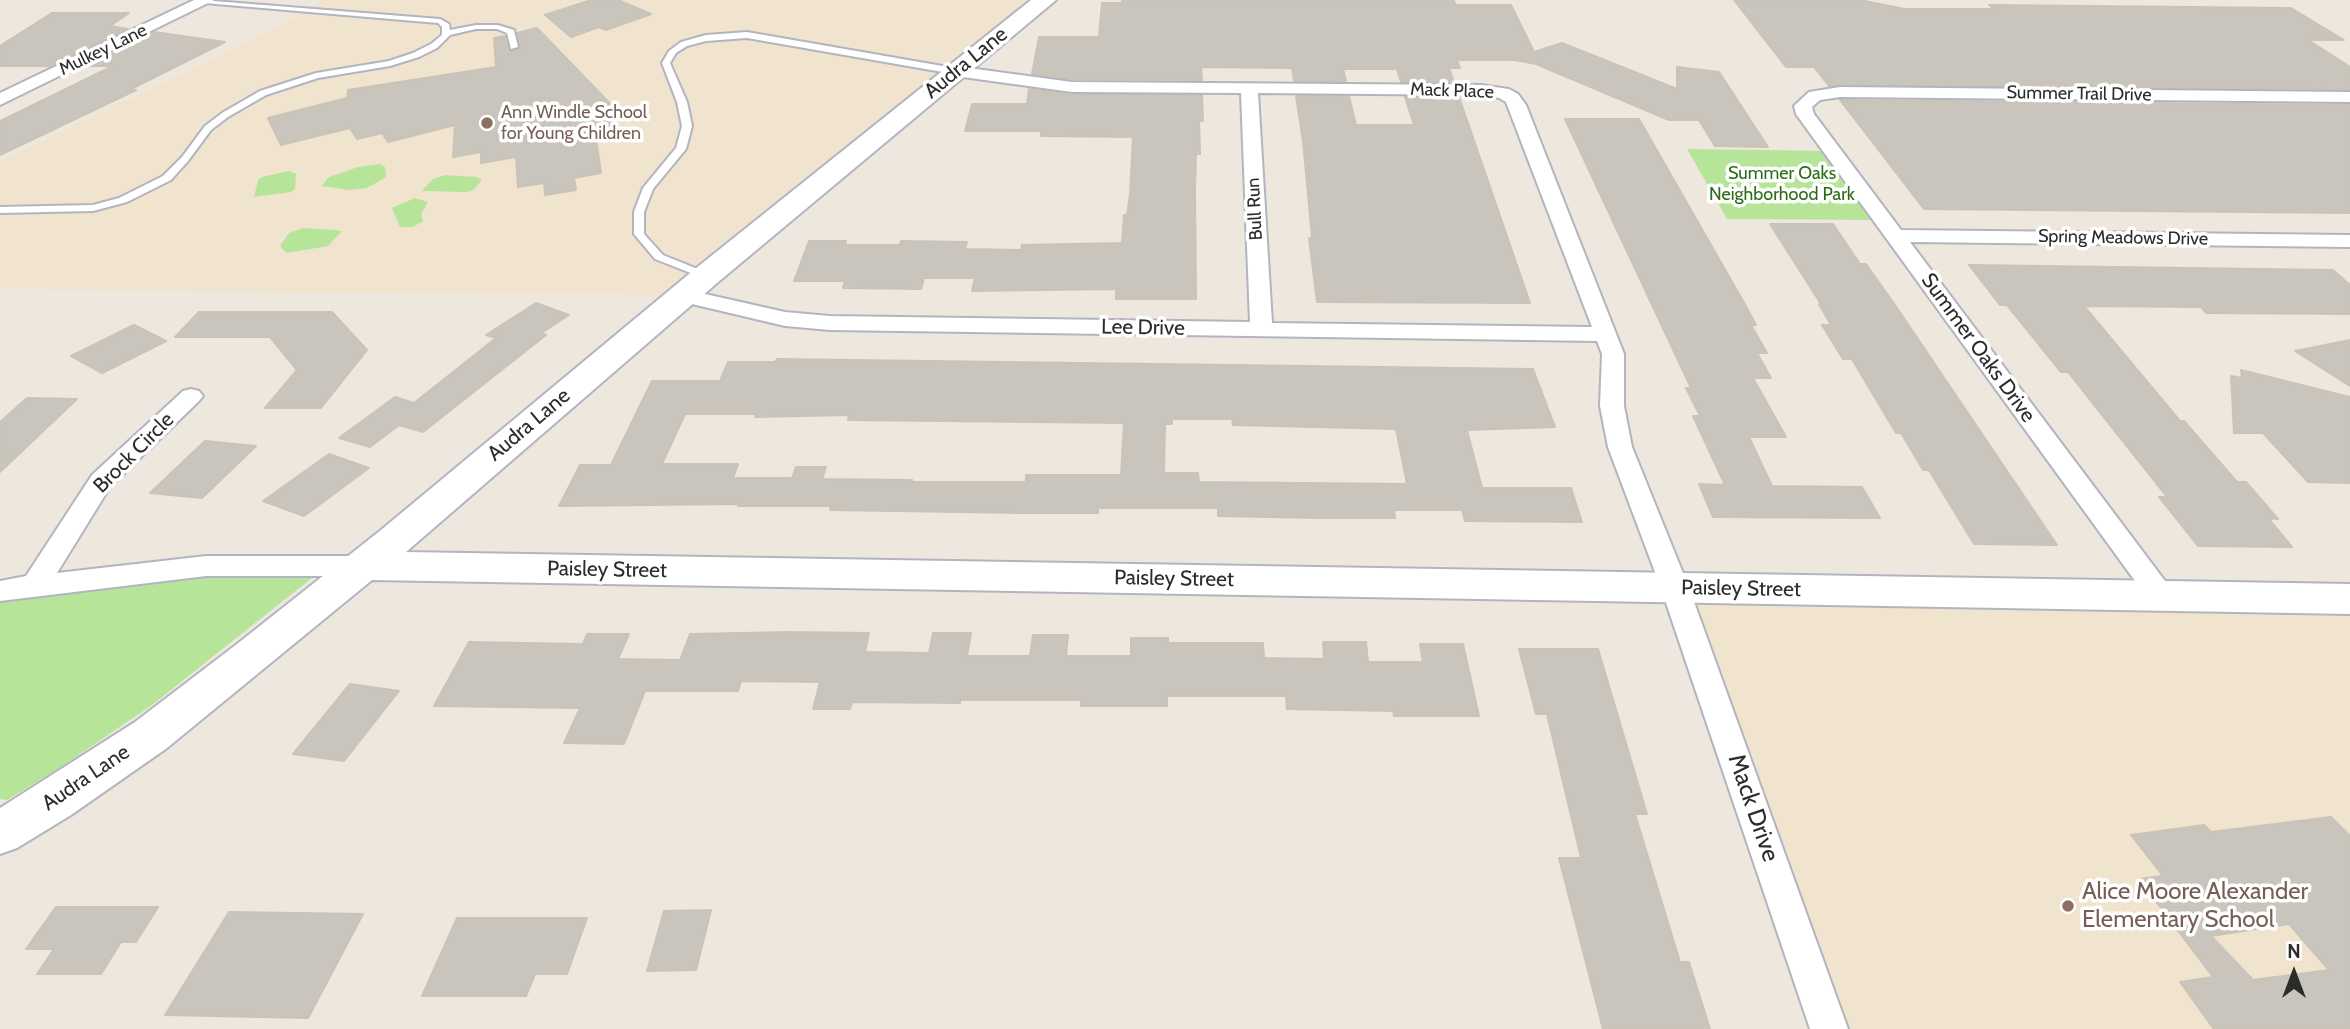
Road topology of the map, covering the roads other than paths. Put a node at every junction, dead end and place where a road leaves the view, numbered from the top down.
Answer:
1 (192, 0) edge
2 (205, 0) edge
3 (1045, 0) edge
4 (446, 33) junction
5 (514, 47) dead end
6 (954, 71) junction
7 (1250, 89) junction
8 (5, 96) edge
9 (2350, 97) edge
10 (1809, 99) joint
11 (0, 210) edge
12 (1895, 236) junction
13 (2350, 241) edge
14 (695, 286) junction
15 (1261, 330) junction
16 (1606, 334) junction
17 (191, 396) dead end
18 (363, 566) junction
19 (35, 584) junction
20 (1675, 588) junction
21 (0, 591) edge
22 (2161, 596) junction
23 (2350, 599) edge
24 (0, 833) edge
25 (1829, 1029) edge

1 - 2 street
2 - 4 lane
2 - 8 street, Mulkey Lane
3 - 6 street, Audra Lane
4 - 5 lane
4 - 11 lane
6 - 7 street, Mack Place
6 - 14 street, Audra Lane
6 - 14 lane
7 - 15 street, Bull Run
7 - 16 street, Mack Place
9 - 10 street, Summer Trail Drive
10 - 12 street, Summer Oaks Drive
12 - 13 street, Spring Meadows Drive
12 - 22 street, Summer Oaks Drive
14 - 15 street, Lee Drive
14 - 18 street, Audra Lane
15 - 16 street, Lee Drive
16 - 20 street, Mack Place
17 - 19 street, Brock Circle
18 - 19 street, Paisley Street
18 - 20 street, Paisley Street
18 - 24 street, Audra Lane
19 - 21 street, Paisley Street
20 - 22 street, Paisley Street
20 - 25 street, Mack Drive
22 - 23 street, Paisley Street

